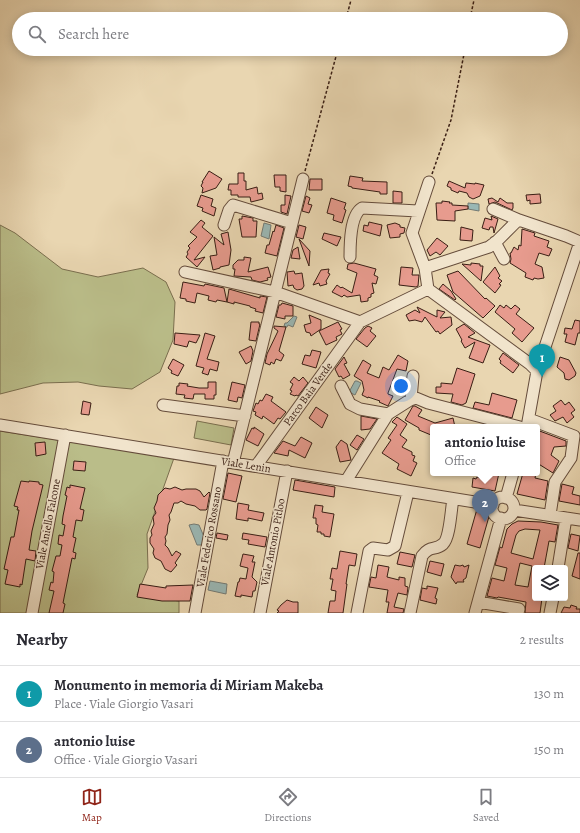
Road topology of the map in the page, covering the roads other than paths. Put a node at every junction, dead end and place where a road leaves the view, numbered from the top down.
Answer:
1 (302, 179) road end
2 (429, 182) road end
3 (493, 209) dead end
4 (418, 210) junction
5 (519, 220) junction
6 (292, 223) junction
7 (224, 225) dead end
8 (495, 242) junction
9 (580, 242) edge
10 (350, 257) dead end
11 (504, 259) dead end
12 (425, 268) junction
13 (185, 272) dead end
14 (428, 289) junction
15 (275, 292) junction
16 (360, 322) junction
17 (537, 372) junction
18 (413, 376) dead end
19 (341, 386) dead end
20 (411, 399) junction
21 (163, 405) dead end
22 (388, 414) junction
23 (245, 416) junction
24 (528, 423) edge
25 (509, 424) edge
26 (0, 425) edge
27 (540, 426) edge
28 (65, 435) junction
29 (228, 462) junction
30 (256, 466) junction
31 (287, 471) junction
32 (513, 476) edge
33 (346, 481) junction
34 (408, 492) junction
35 (506, 498) junction
36 (453, 499) junction
37 (493, 505) junction
38 (514, 510) junction
39 (550, 515) junction
40 (501, 518) junction
41 (566, 518) junction
42 (580, 520) edge
43 (558, 565) edge
44 (552, 601) edge
45 (478, 602) junction
46 (32, 613) edge
47 (195, 613) edge
48 (260, 613) edge
49 (357, 613) edge
50 (410, 613) edge
51 (475, 613) edge
52 (518, 613) edge
53 (550, 613) edge

1 - 6 street
2 - 4 street
3 - 5 street
4 - 10 street
4 - 12 street
5 - 8 street
5 - 9 street
6 - 7 street
6 - 15 street
8 - 11 street
8 - 12 street
9 - 17 street
12 - 14 street
13 - 15 street
14 - 16 street, Parco Baia Verde
14 - 17 street
15 - 16 street
15 - 23 street
16 - 30 street, Parco Baia Verde
17 - 24 street
18 - 20 street
19 - 22 street
20 - 22 street
20 - 25 street
21 - 23 street
22 - 33 street
23 - 29 street
26 - 28 street, Viale Lenin
27 - 39 street
28 - 29 street, Viale Lenin
28 - 46 street, Viale Aniello Falcone
29 - 30 street, Viale Lenin
29 - 47 street, Viale Federico Rossano
30 - 31 street, Viale Lenin
31 - 33 street, Viale Lenin
31 - 48 street, Viale Antonio Pitloo
32 - 35 street
33 - 34 street, Viale Lenin
34 - 36 street, Viale Lenin
34 - 49 street
35 - 37 street
35 - 38 street
36 - 37 street, Viale Lenin
36 - 50 street
37 - 40 street
38 - 39 street
38 - 40 street
39 - 41 street
40 - 45 street
41 - 42 street
41 - 43 street
44 - 53 street
45 - 51 street
45 - 52 street

